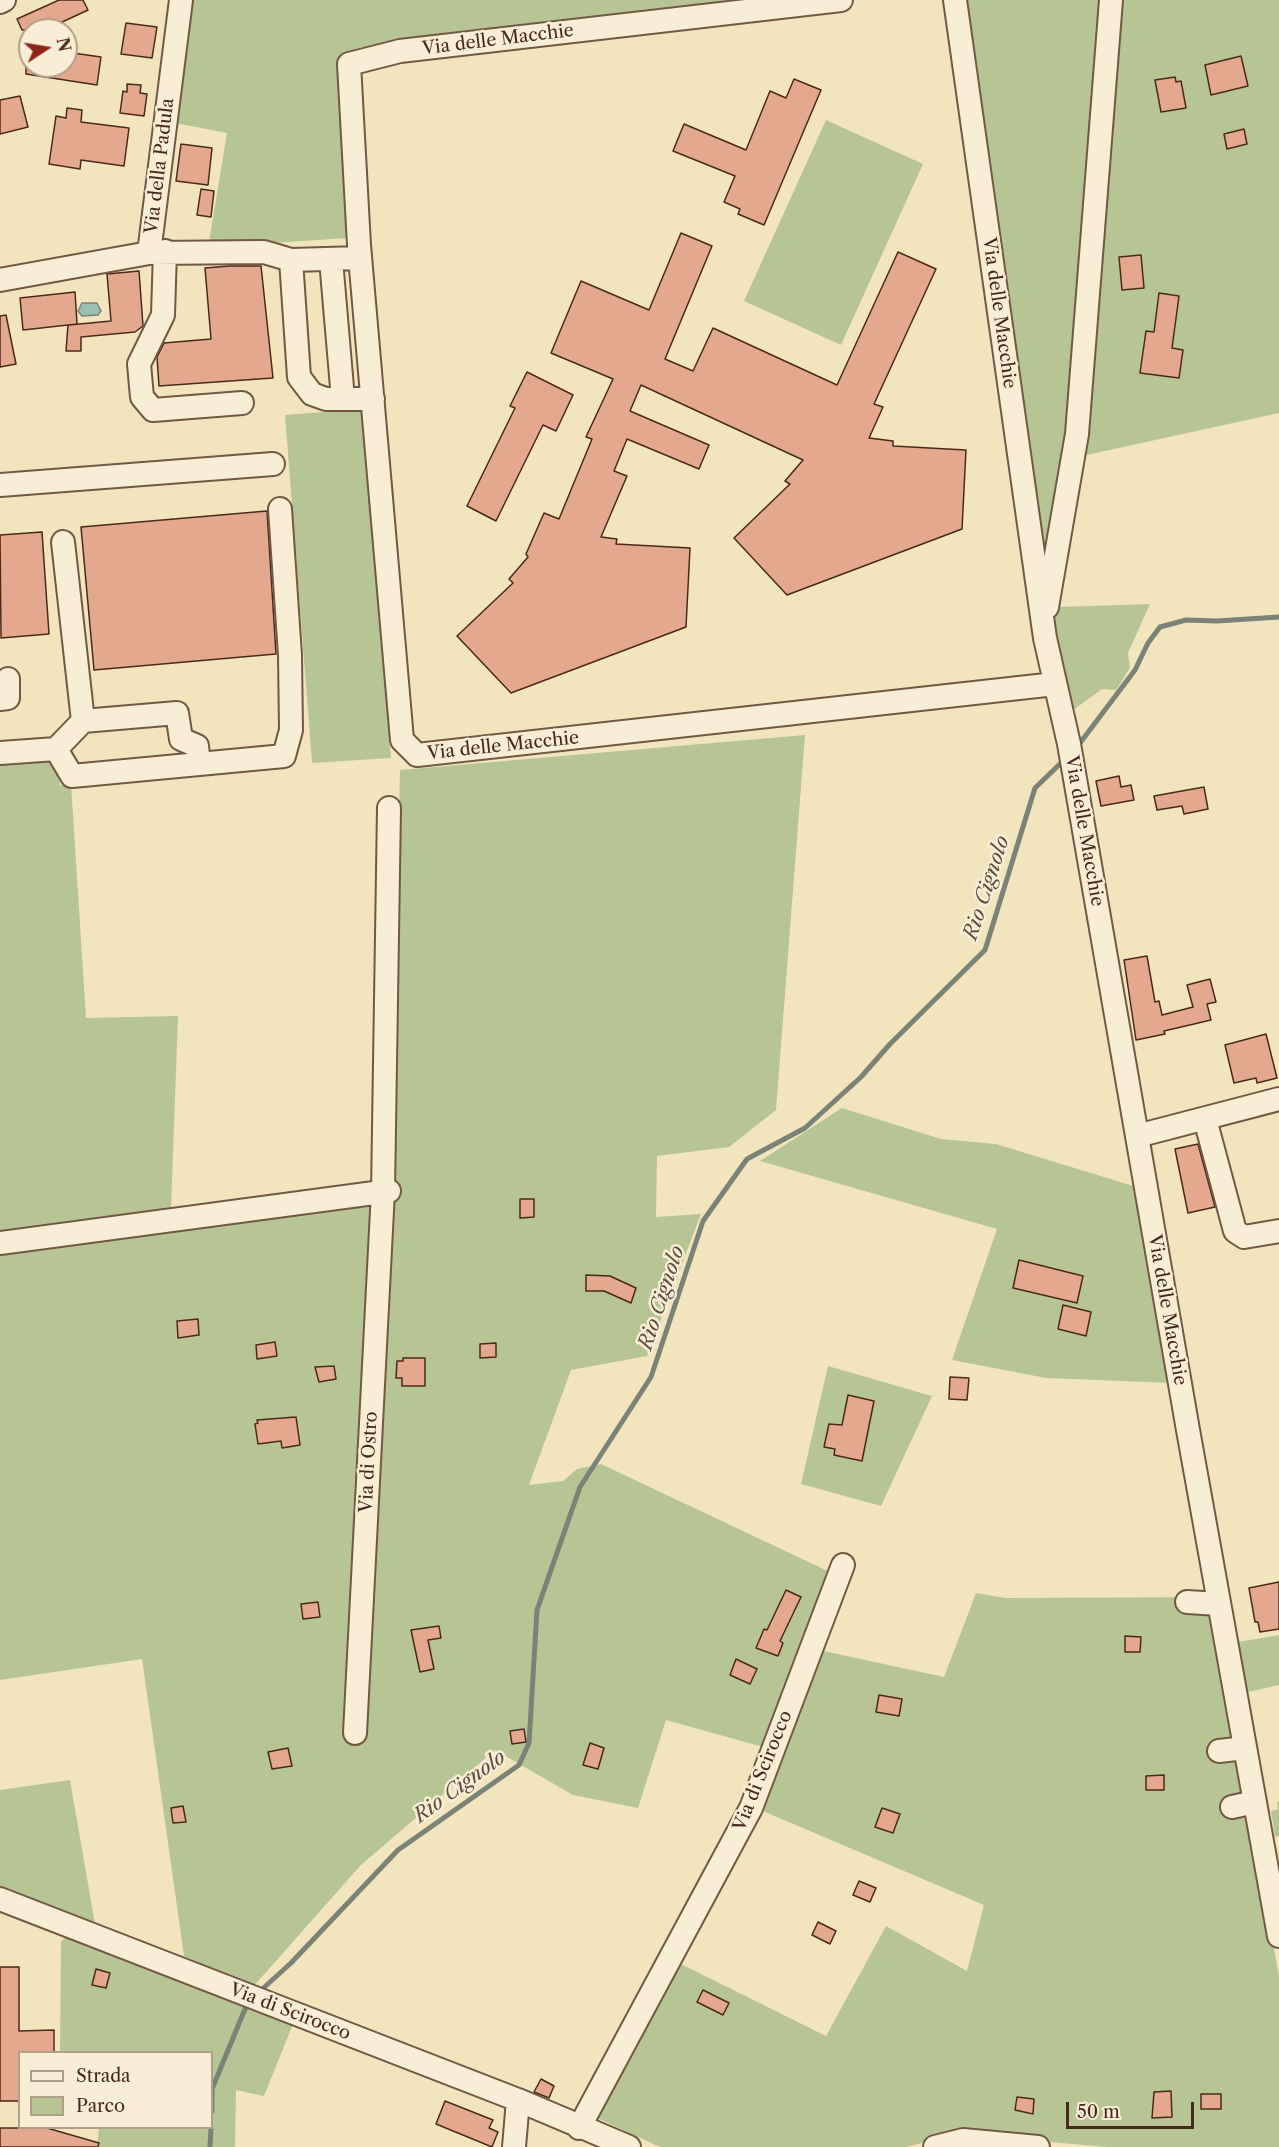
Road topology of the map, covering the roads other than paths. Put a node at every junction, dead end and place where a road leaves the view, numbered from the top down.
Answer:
1 (181, 0) edge
2 (841, 0) edge
3 (956, 0) edge
4 (1111, 0) edge
5 (157, 252) junction
6 (360, 258) junction
7 (291, 260) junction
8 (332, 260) junction
9 (0, 280) edge
10 (343, 399) junction
11 (373, 399) junction
12 (242, 404) dead end
13 (273, 464) dead end
14 (0, 485) edge
15 (280, 509) dead end
16 (63, 542) dead end
17 (1043, 626) junction
18 (1055, 684) junction
19 (83, 721) junction
20 (56, 748) junction
21 (0, 753) edge
22 (199, 764) junction
23 (389, 808) dead end
24 (1279, 1099) edge
25 (1205, 1119) junction
26 (1137, 1136) junction
27 (386, 1191) junction
28 (1279, 1231) edge
29 (0, 1243) edge
30 (843, 1565) dead end
31 (1187, 1602) dead end
32 (1219, 1604) junction
33 (355, 1733) dead end
34 (1245, 1748) junction
35 (1219, 1751) dead end
36 (1255, 1802) junction
37 (1232, 1807) dead end
38 (8, 1897) edge
39 (1279, 1936) edge
40 (518, 2095) junction
41 (579, 2128) junction
42 (514, 2147) edge
43 (629, 2147) edge
44 (935, 2147) edge
45 (1038, 2147) edge

1 - 5 street, Via della Padula
2 - 6 street, Via delle Macchie
3 - 17 street, Via delle Macchie
4 - 17 street, Via delle Macchie
5 - 7 street
5 - 9 street, Via della Padula
5 - 12 street
6 - 8 street
6 - 11 street, Via delle Macchie
7 - 8 street
7 - 10 street
8 - 10 street
10 - 11 street
11 - 18 street, Via delle Macchie
13 - 14 street
15 - 22 street
16 - 19 street
17 - 18 street, Via delle Macchie
18 - 26 street, Via delle Macchie
19 - 20 street
19 - 22 street
20 - 21 street
20 - 22 street
23 - 27 street, Via di Ostro
24 - 25 street
25 - 26 street
25 - 28 street
26 - 32 street, Via delle Macchie
27 - 29 street
27 - 33 street, Via di Ostro
30 - 41 street, Via di Scirocco
31 - 32 street
32 - 34 street, Via delle Macchie
34 - 35 street
34 - 36 street, Via delle Macchie
36 - 37 street
36 - 39 street, Via delle Macchie
38 - 40 street, Via di Scirocco
40 - 41 street, Via di Scirocco
40 - 42 street
41 - 43 street, Via di Scirocco
44 - 45 street

